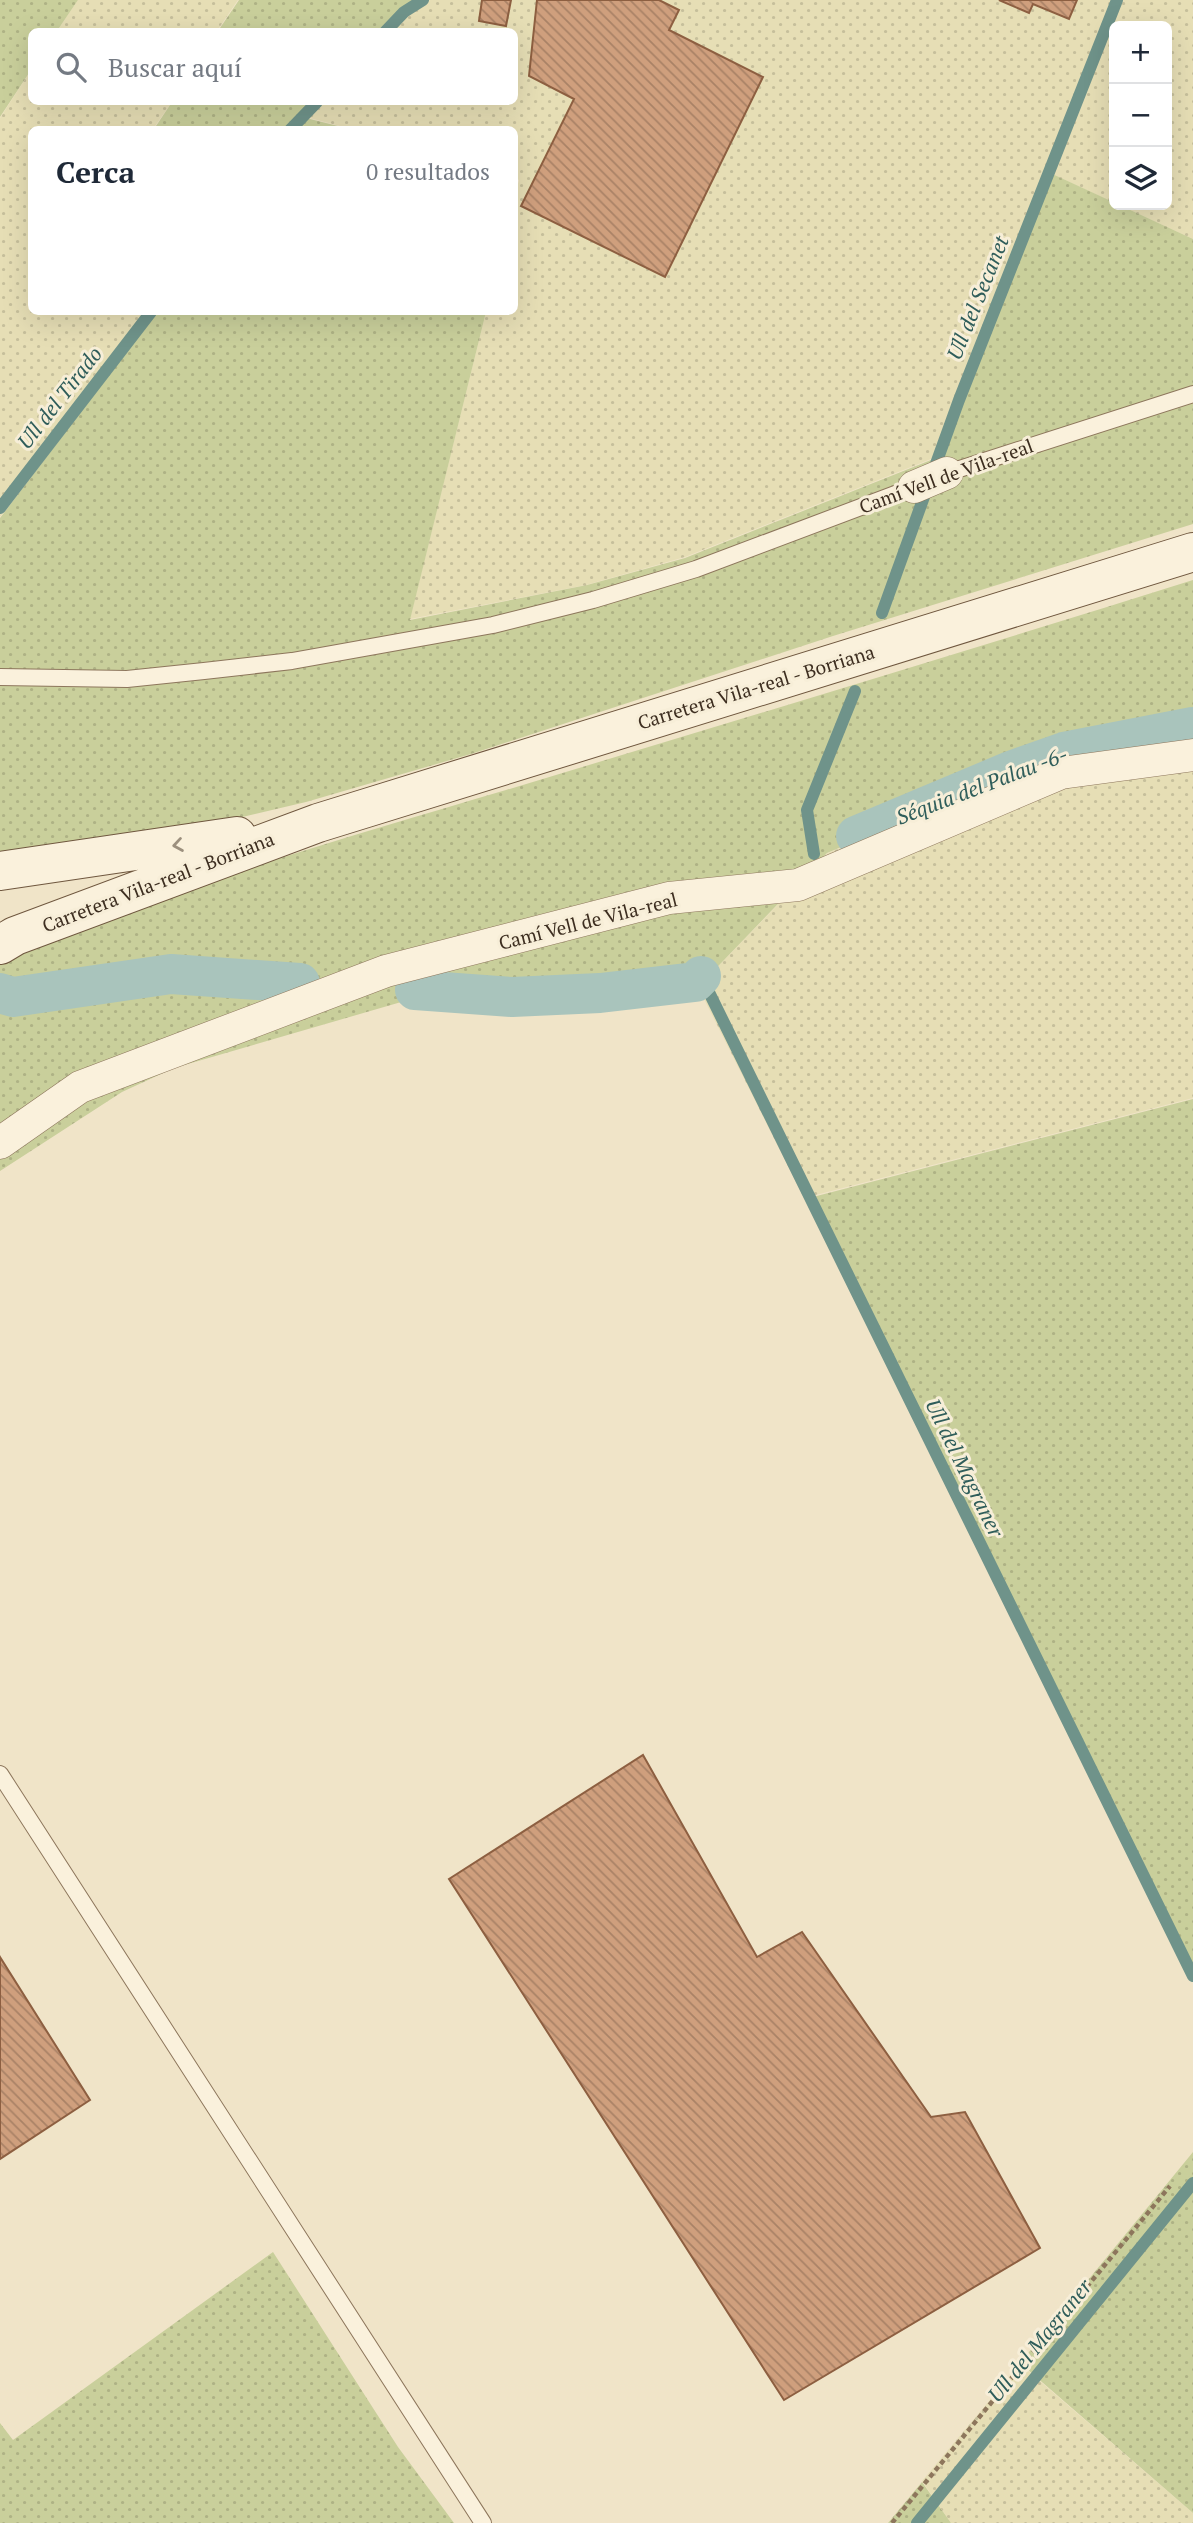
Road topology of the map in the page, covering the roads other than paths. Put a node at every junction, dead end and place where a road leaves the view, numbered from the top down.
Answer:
1 (1193, 394) edge
2 (947, 473) joint
3 (914, 486) joint
4 (1193, 552) edge
5 (0, 677) edge
6 (1193, 755) edge
7 (318, 823) junction
8 (0, 871) edge
9 (0, 945) edge
10 (0, 1143) edge
11 (0, 1774) edge
12 (483, 2523) edge

1 - 2 lane, Camí Vell de Vila-real
2 - 3 street, Camí Vell de Vila-real
3 - 5 lane, Camí Vell de Vila-real
4 - 7 main road, Carretera Vila-real - Borriana
6 - 10 street, Camí Vell de Vila-real
7 -> 8 main road, Carretera Vila-real - Borriana
7 - 9 main road, Carretera Vila-real - Borriana
11 - 12 lane

